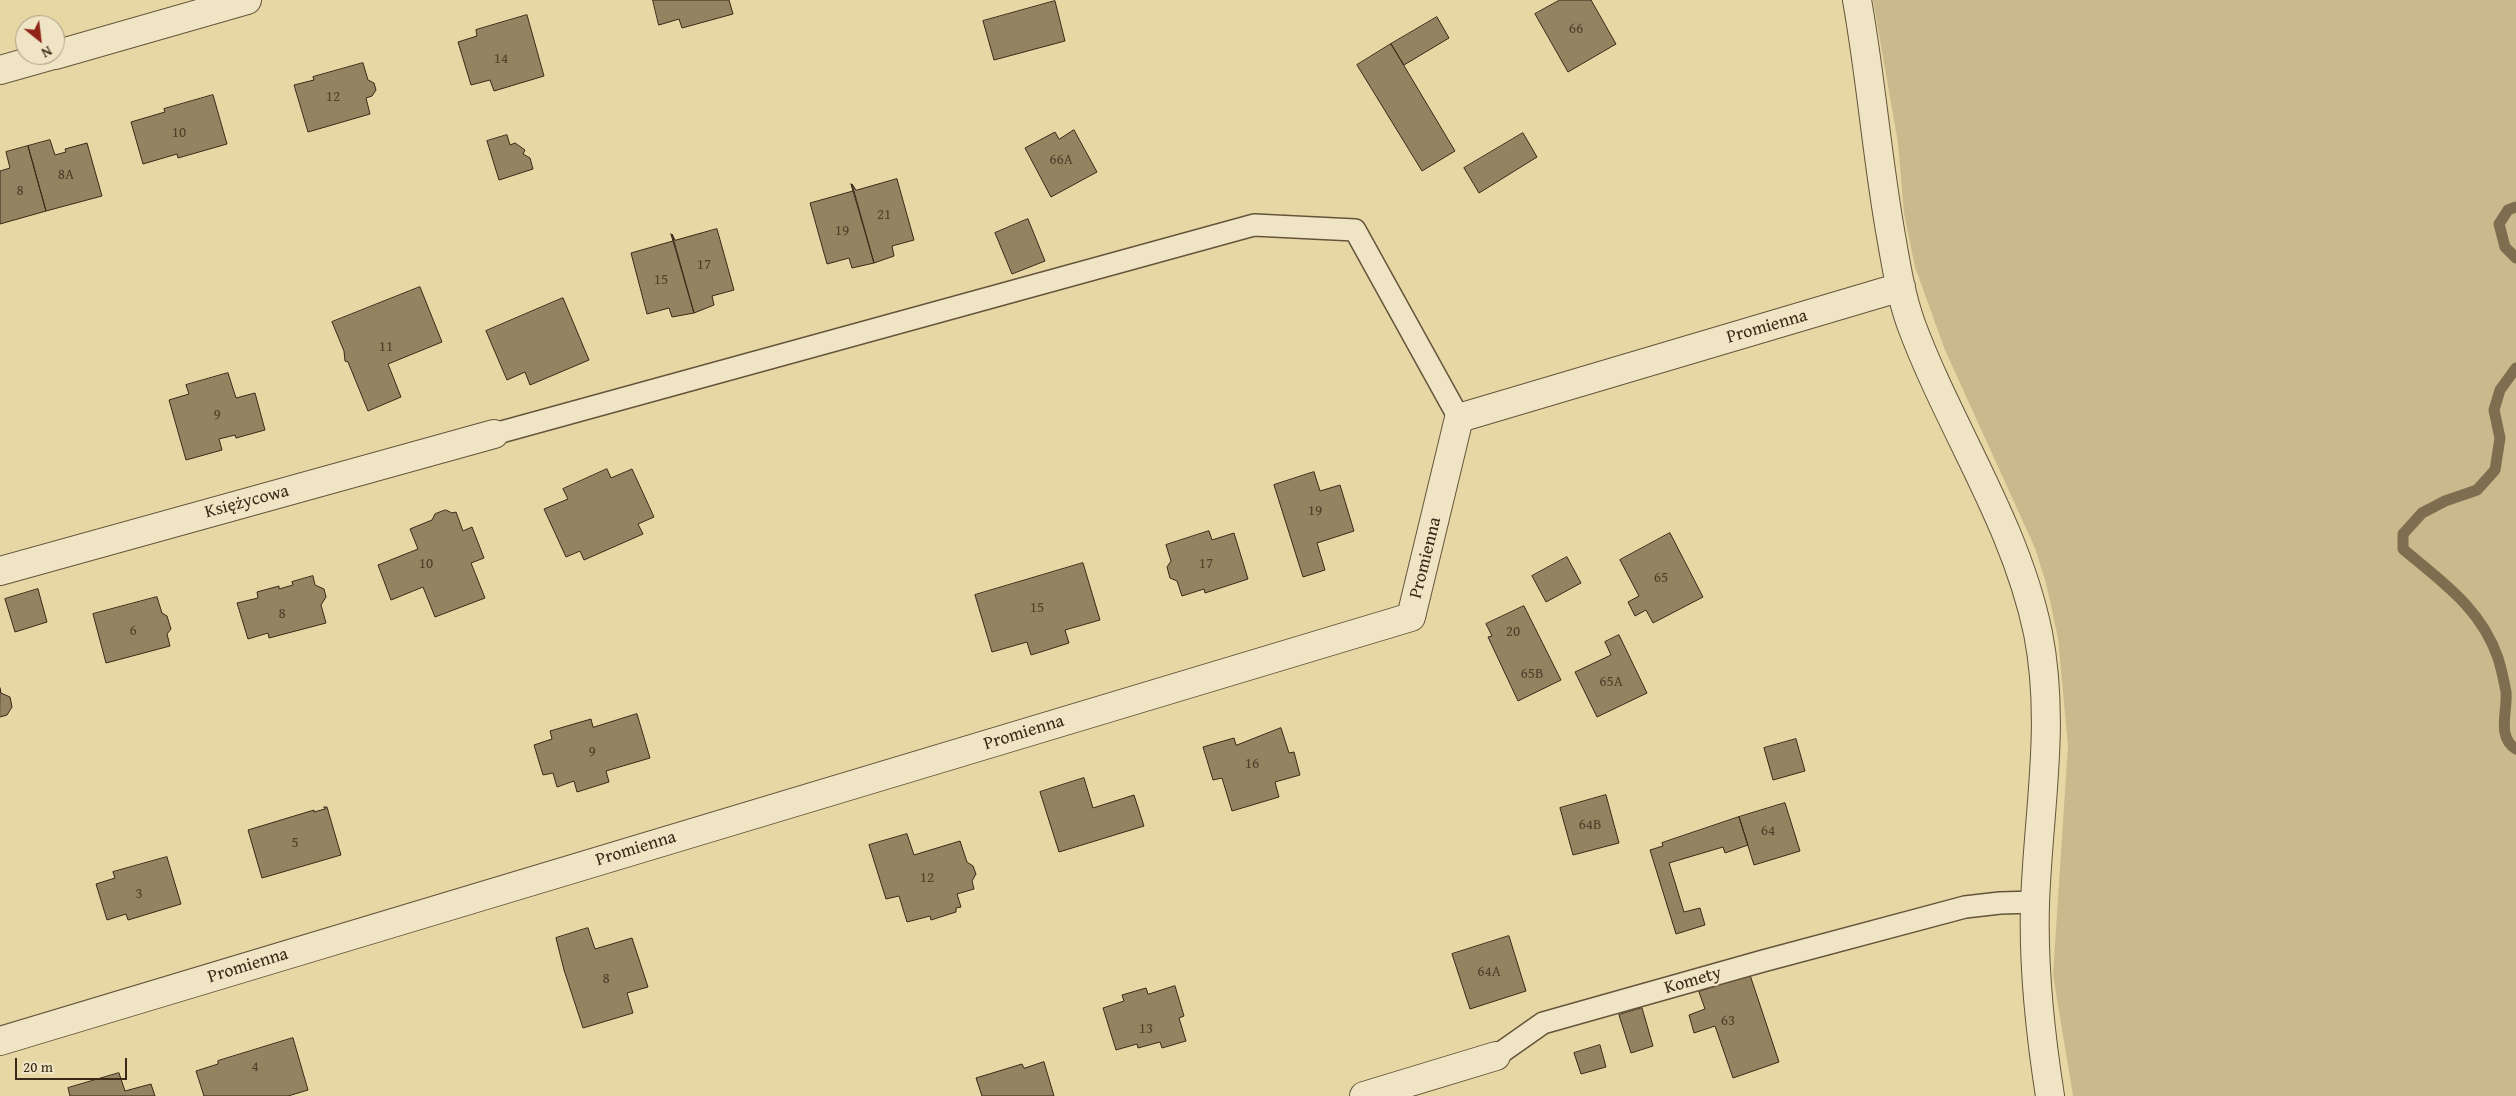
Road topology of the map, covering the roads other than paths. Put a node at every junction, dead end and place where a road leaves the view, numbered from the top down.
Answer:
1 (247, 0) edge
2 (1857, 0) edge
3 (65, 52) edge
4 (18, 65) edge
5 (0, 70) edge
6 (1901, 288) junction
7 (1459, 418) junction
8 (494, 434) joint
9 (0, 570) edge
10 (2035, 902) junction
11 (0, 1041) edge
12 (1496, 1056) joint
13 (1364, 1096) edge
14 (2050, 1096) edge

1 - 3 street
2 - 6 street
4 - 5 street
6 - 7 street, Promienna
6 - 10 street
7 - 8 lane
7 - 11 street, Promienna
8 - 9 street, Księżycowa
10 - 12 lane, Komety
10 - 14 street
12 - 13 street, Komety

